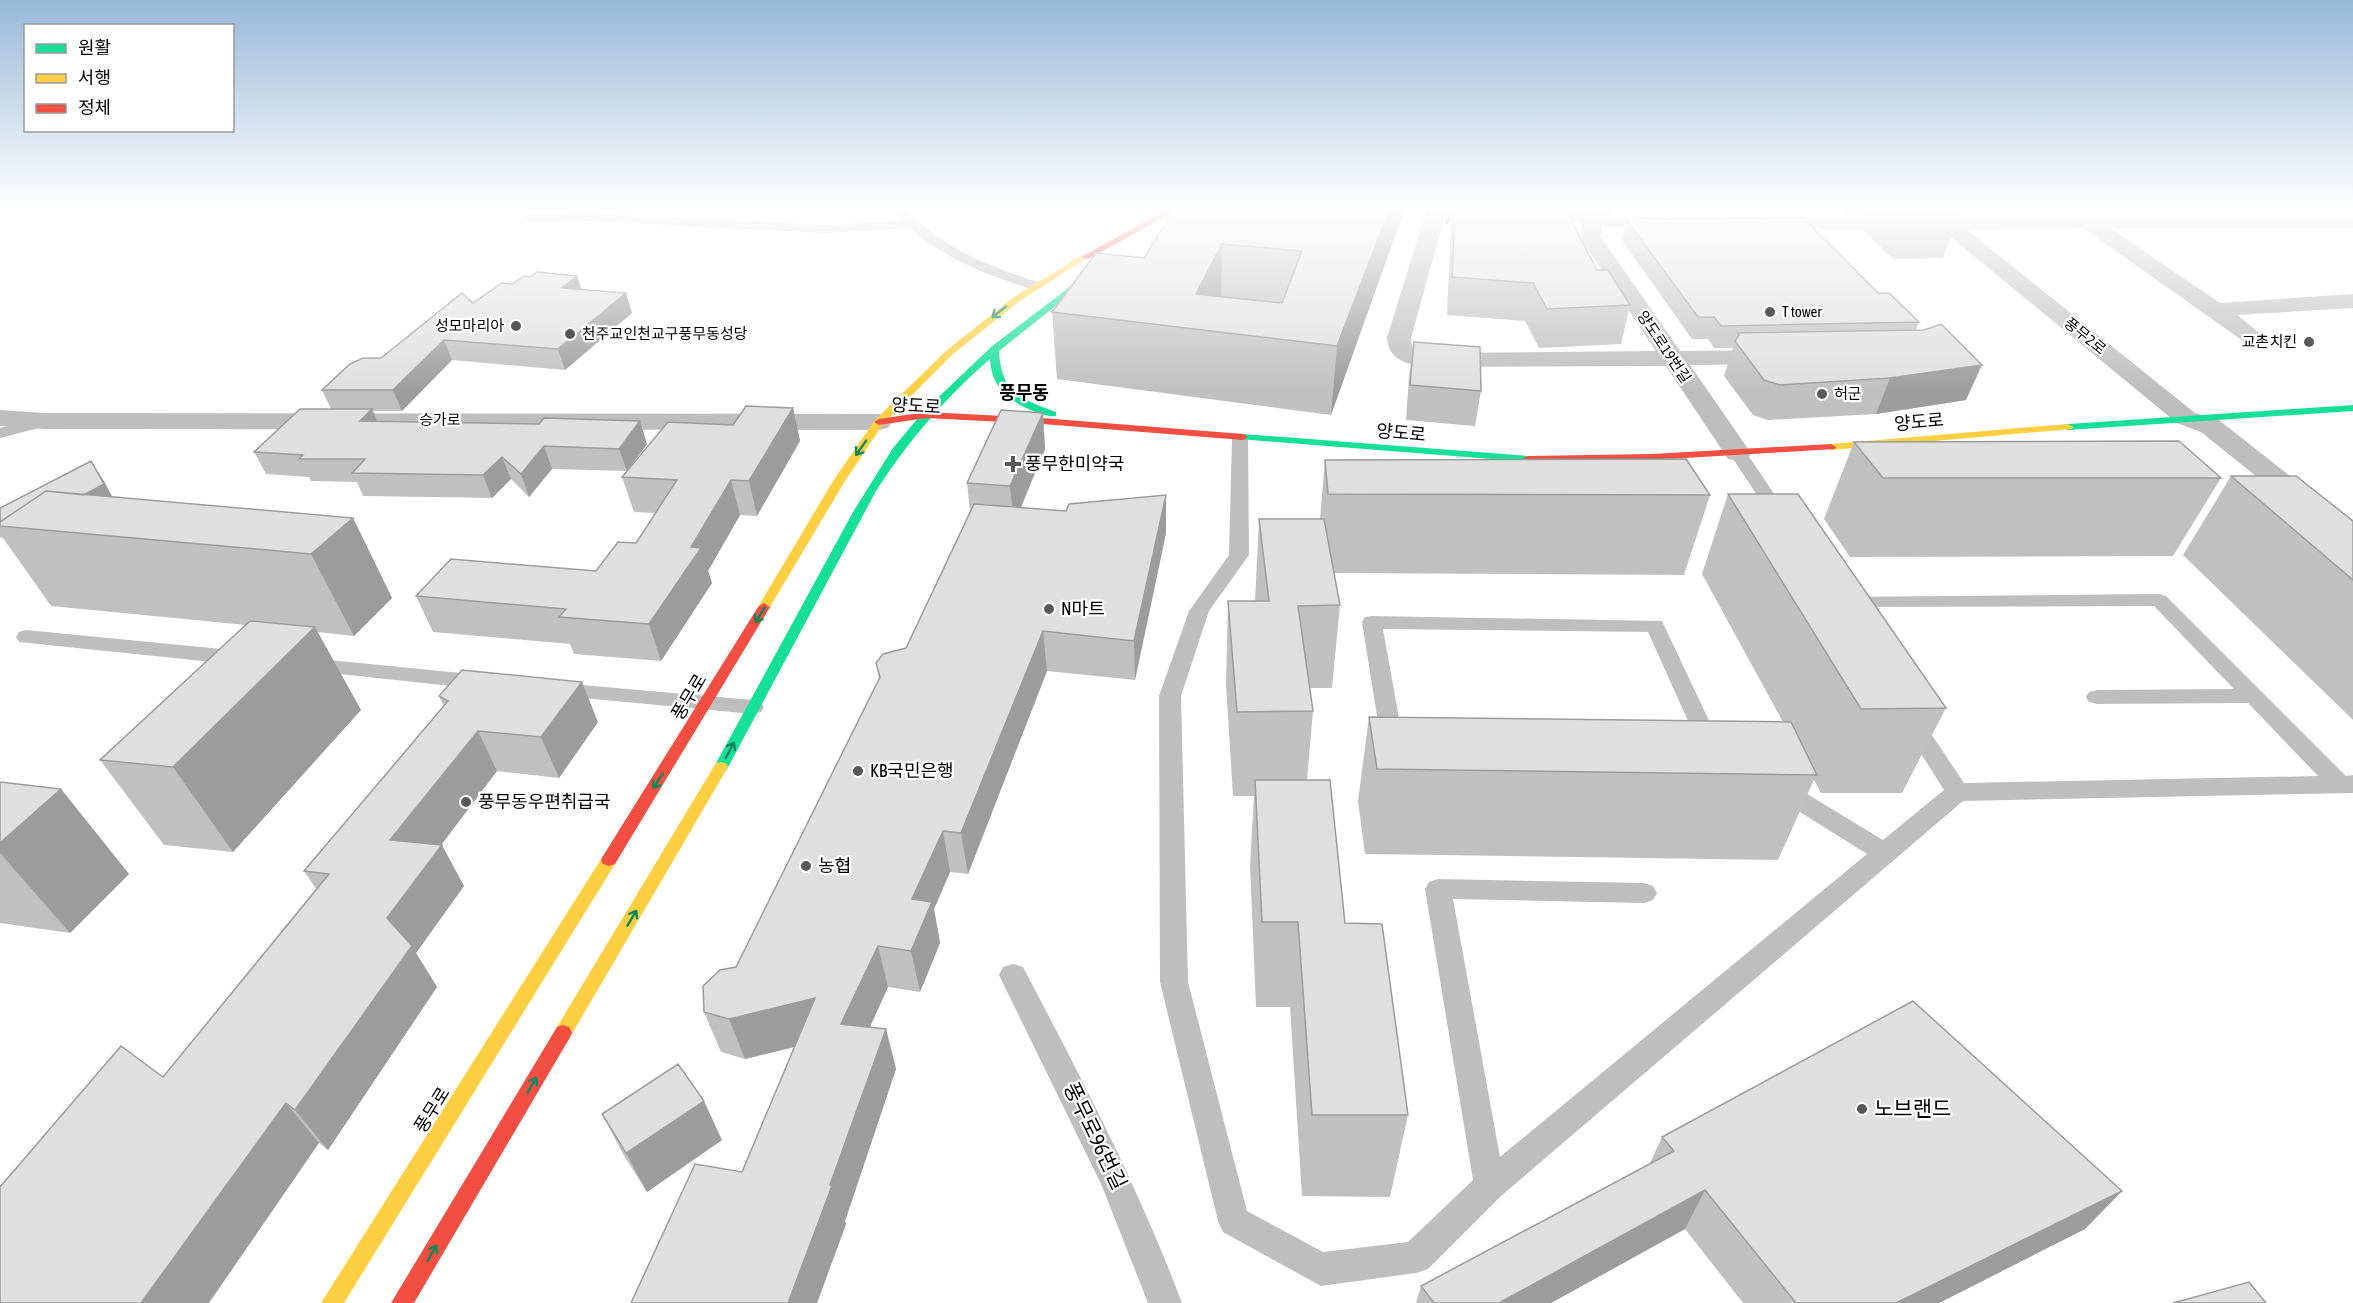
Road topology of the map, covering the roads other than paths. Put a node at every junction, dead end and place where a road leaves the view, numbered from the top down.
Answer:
1 (989, 269) edge
2 (1065, 269) edge
3 (1419, 269) edge
4 (1611, 269) edge
5 (2004, 269) edge
6 (2155, 269) edge
7 (1088, 278) edge
8 (1036, 286) junction
9 (2353, 301) edge
10 (2215, 310) junction
11 (2254, 338) dead end
12 (994, 349) junction
13 (1796, 357) edge
14 (1672, 359) junction
15 (2353, 408) edge
16 (0, 418) edge
17 (2353, 418) edge
18 (921, 420) junction
19 (44, 421) junction
20 (879, 422) junction
21 (2198, 422) junction
22 (1091, 425) junction
23 (0, 433) edge
24 (1240, 442) junction
25 (1741, 458) junction
26 (1790, 531) edge
27 (2353, 540) edge
28 (1848, 621) edge
29 (26, 637) dead end
30 (261, 660) edge
31 (284, 662) edge
32 (505, 685) edge
33 (541, 688) edge
34 (2254, 696) junction
35 (2097, 697) dead end
36 (1899, 702) edge
37 (707, 703) junction
38 (753, 707) junction
39 (1415, 742) edge
40 (1686, 746) edge
41 (1710, 746) junction
42 (1729, 758) edge
43 (1758, 776) edge
44 (2347, 784) edge
45 (1957, 792) junction
46 (1885, 853) junction
47 (1644, 893) dead end
48 (1013, 975) dead end
49 (1490, 1185) junction
50 (332, 1303) edge
51 (402, 1303) edge
52 (1165, 1303) edge

1 - 8 lane
2 - 8 street, 풍무로
3 - 14 street
4 - 14 street, 양도로19번길
5 - 21 street, 풍무2로
6 - 10 street
7 - 12 street
8 -> 20 street, 풍무로
9 - 10 street
10 - 11 street
12 - 18 street
12 - 22 street
13 - 14 street
14 - 25 street, 양도로19번길
15 - 21 street, 양도로
16 - 19 street, 승가로
17 - 21 street, 양도로
18 - 20 street, 양도로
18 - 22 street, 양도로
18 - 24 street, 양도로
18 - 38 street
19 - 20 street, 승가로
19 - 23 lane
20 -> 37 street, 풍무로
21 - 25 street, 양도로
21 - 25 street, 양도로
21 - 27 street, 풍무2로
22 - 24 street, 양도로
24 - 25 street, 양도로
24 - 49 lane
25 - 26 lane
28 - 34 lane
29 - 30 lane
31 - 32 lane
33 - 37 lane
34 - 35 lane
34 - 44 lane
36 - 45 lane
37 - 38 lane
37 -> 50 street, 풍무로
51 -> 38 street
39 - 41 lane
40 - 41 lane
41 - 42 lane
43 - 46 lane
44 - 45 lane
45 - 46 lane
46 - 49 lane
47 - 49 lane
48 - 52 lane, 풍무로96번길

